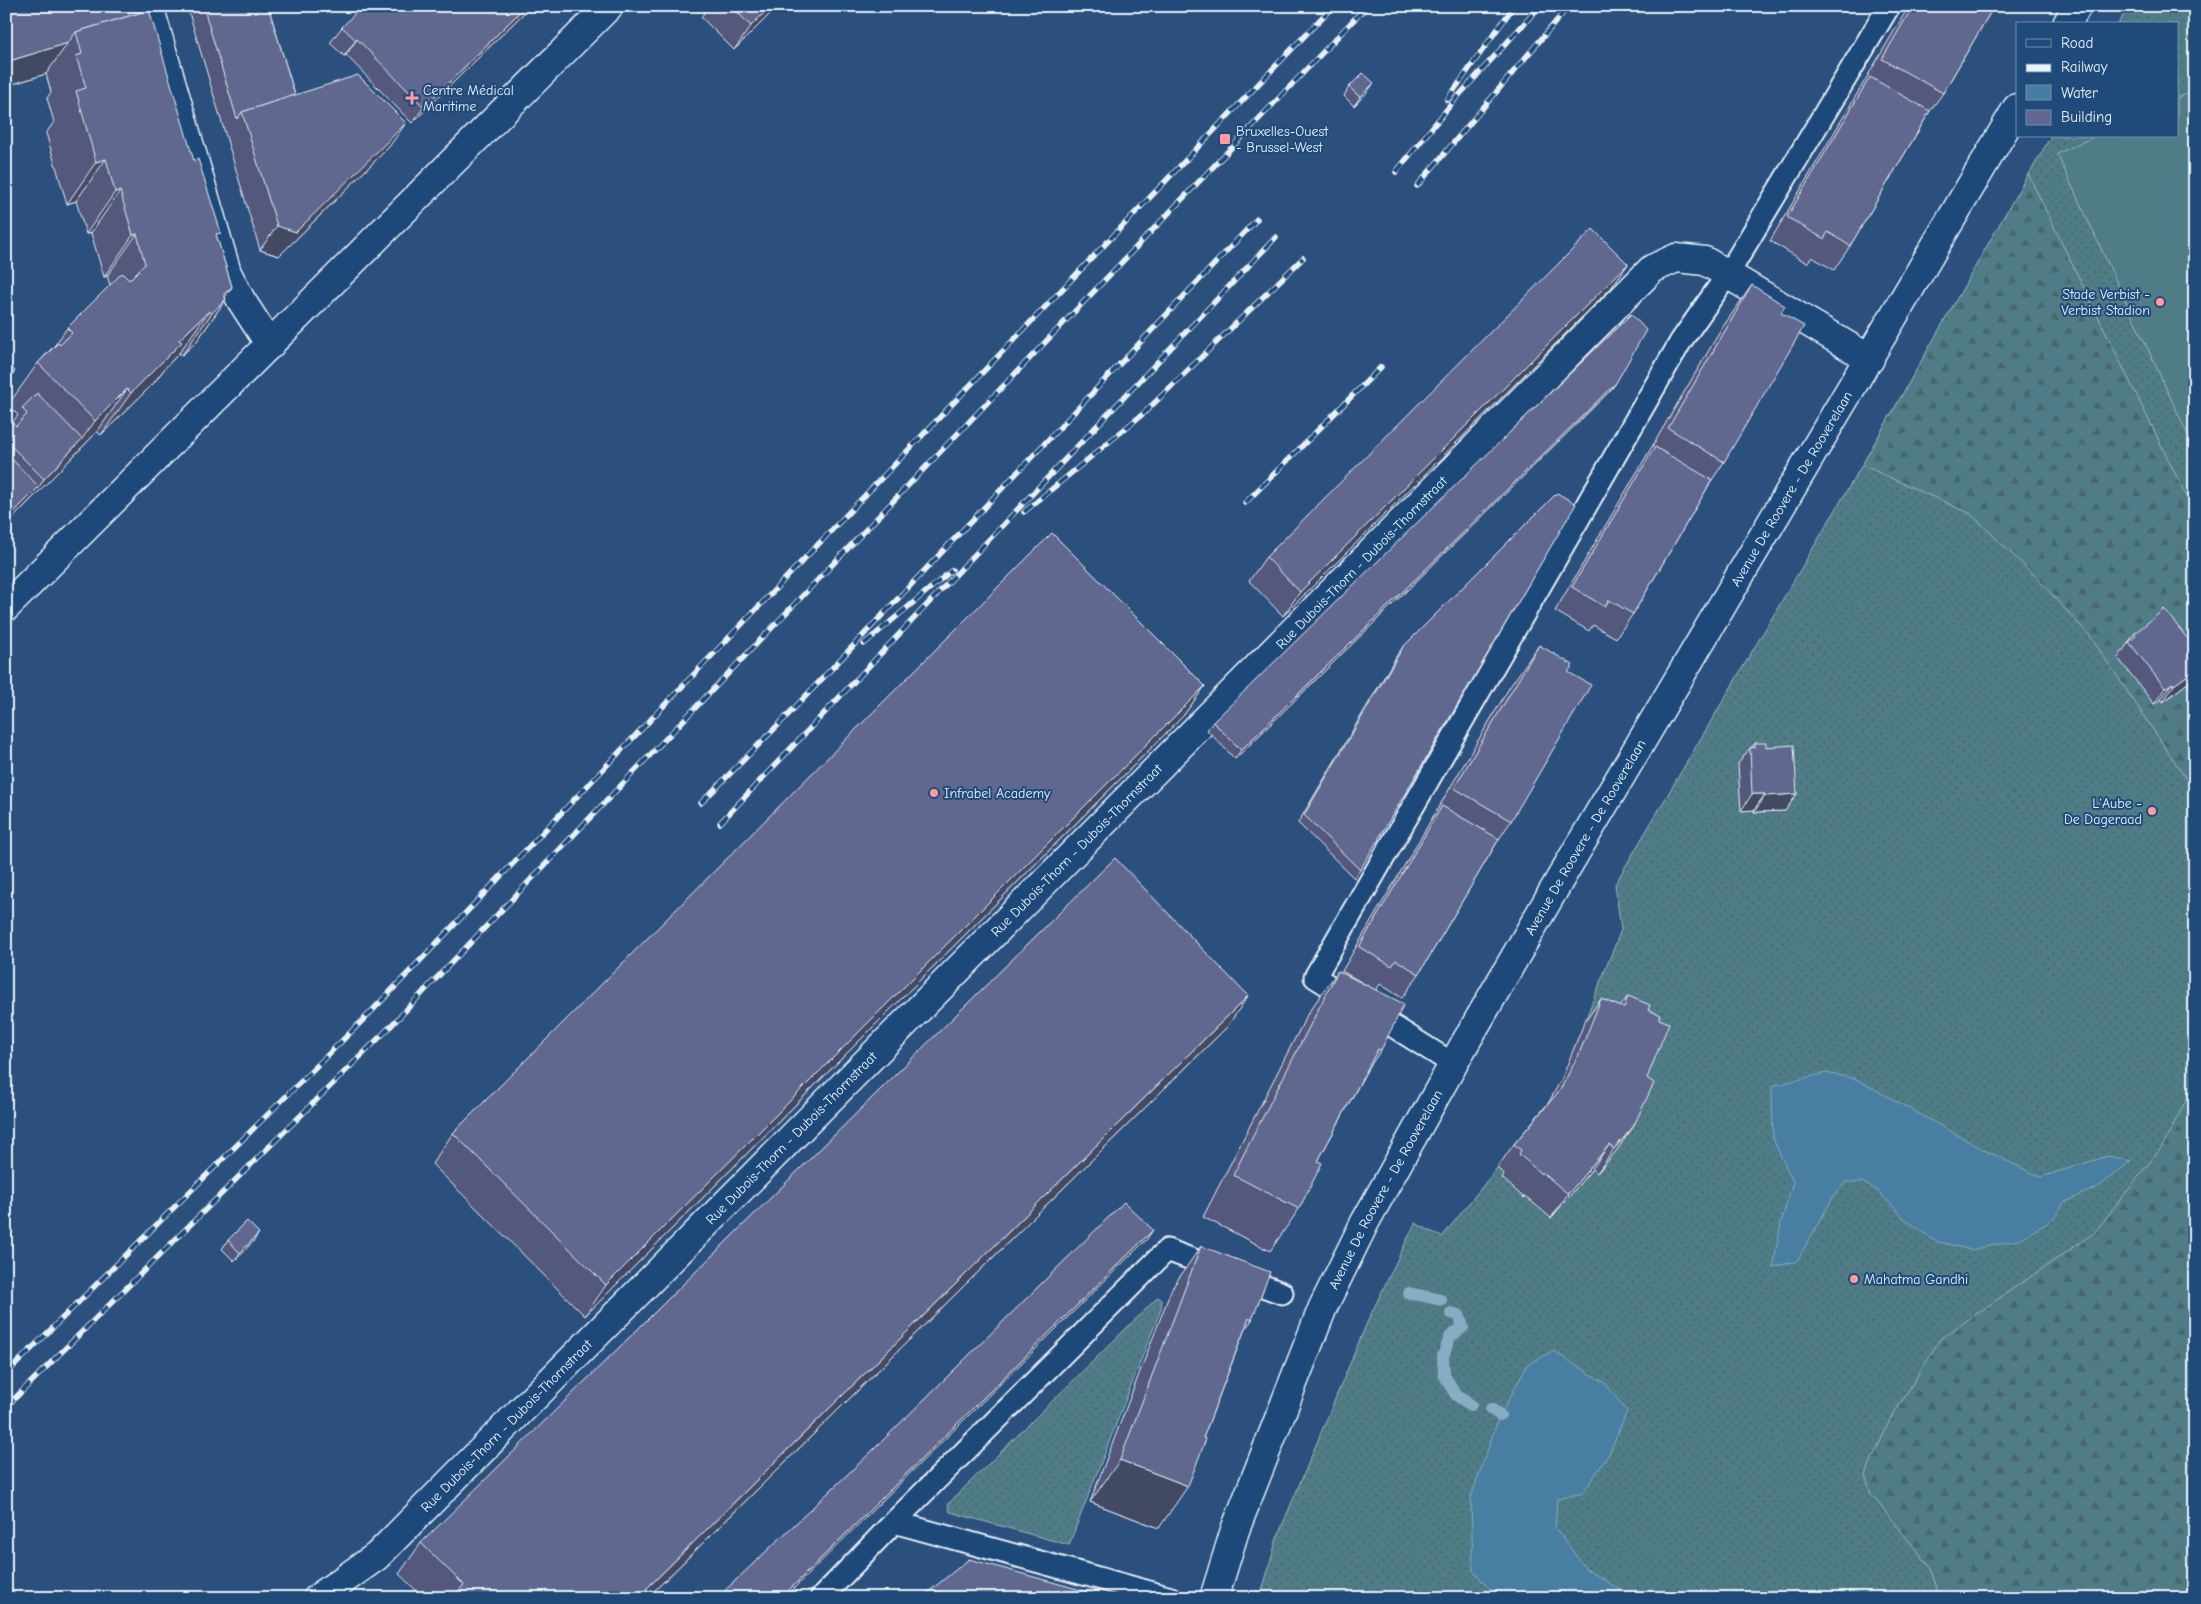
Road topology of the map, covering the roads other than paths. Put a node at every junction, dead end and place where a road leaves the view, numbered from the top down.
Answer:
1 (148, 6) edge
2 (609, 6) edge
3 (1889, 6) edge
4 (2078, 6) edge
5 (2068, 22) edge
6 (2016, 110) edge
7 (1728, 274) junction
8 (270, 345) junction
9 (1870, 359) junction
10 (6, 607) edge
11 (1453, 1064) junction
12 (1282, 1293) dead end
13 (894, 1522) junction
14 (318, 1598) edge
15 (821, 1598) edge
16 (1171, 1598) edge
17 (1214, 1598) edge

1 - 8 street
2 - 8 street
3 - 7 lane
4 - 5 street
6 - 9 street, Avenue De Roovere - De Rooverelaan
7 - 9 street, Rue Dubois-Thorn - Dubois-Thornstraat
7 - 11 lane
7 - 14 street, Rue Dubois-Thorn - Dubois-Thornstraat
8 - 10 street
9 - 11 street, Avenue De Roovere - De Rooverelaan
11 - 17 street, Avenue De Roovere - De Rooverelaan
12 - 13 lane
13 - 15 lane
13 - 16 lane

